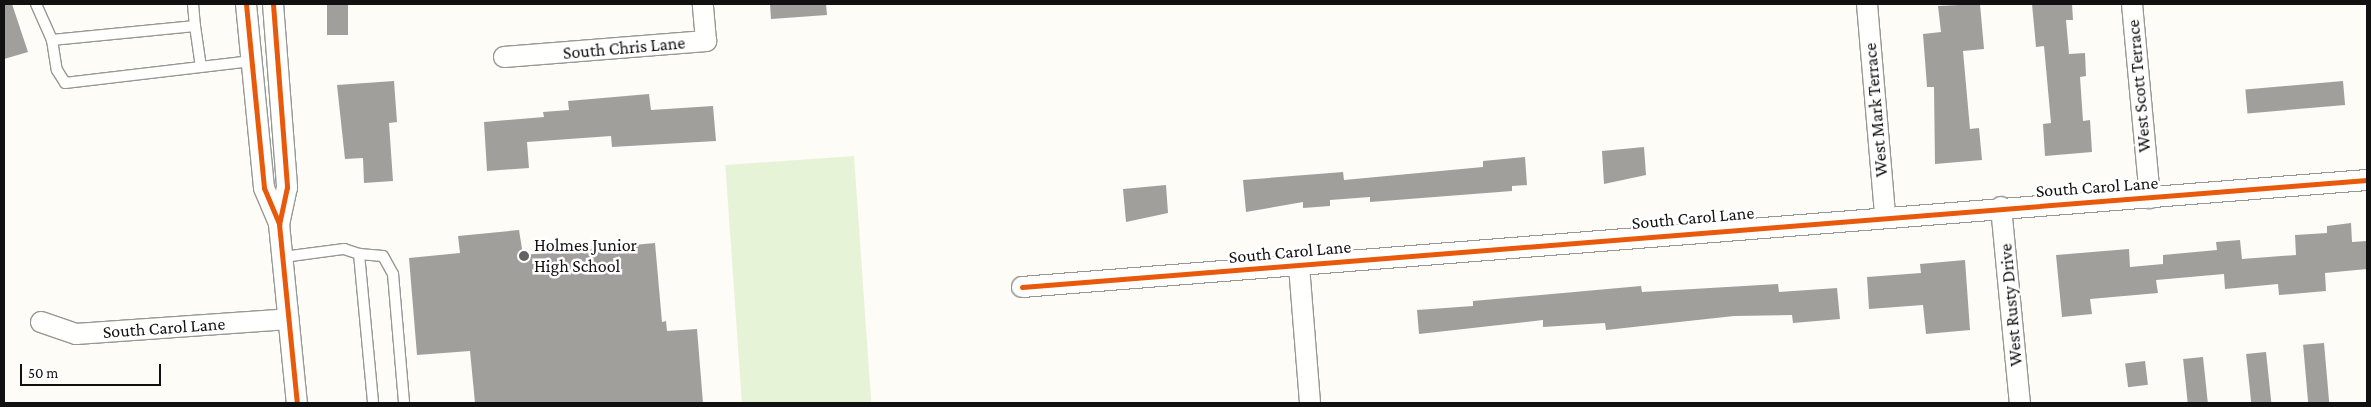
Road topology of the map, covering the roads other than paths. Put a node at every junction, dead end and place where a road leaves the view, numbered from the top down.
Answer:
1 (36, 4) edge
2 (193, 4) edge
3 (246, 4) edge
4 (273, 4) edge
5 (703, 4) edge
6 (1868, 4) edge
7 (2132, 4) edge
8 (195, 26) junction
9 (52, 40) junction
10 (504, 58) dead end
11 (252, 61) junction
12 (201, 67) junction
13 (2367, 180) edge
14 (2150, 198) junction
15 (2001, 207) junction
16 (1885, 216) junction
17 (279, 224) junction
18 (359, 254) junction
19 (283, 257) junction
20 (1299, 266) junction
21 (1022, 287) dead end
22 (288, 319) junction
23 (41, 322) dead end
24 (297, 403) edge
25 (373, 403) edge
26 (404, 403) edge
27 (1310, 403) edge
28 (2020, 403) edge

1 - 9 lane
2 - 8 lane
3 - 11 street
4 - 17 street
5 - 10 street, South Chris Lane
6 - 16 street, West Mark Terrace
7 - 14 street, West Scott Terrace
8 - 9 lane
8 - 12 lane
9 - 12 lane
11 - 12 lane
11 - 17 street
13 - 14 street, South Carol Lane
14 - 15 street, South Carol Lane
15 - 16 street, South Carol Lane
15 - 28 street, West Rusty Drive
16 - 20 street, South Carol Lane
17 - 19 street
18 - 19 lane
18 - 25 lane
18 - 26 lane
19 - 22 street
20 - 21 street, South Carol Lane
20 - 27 street
22 - 23 street, South Carol Lane
22 - 24 street

